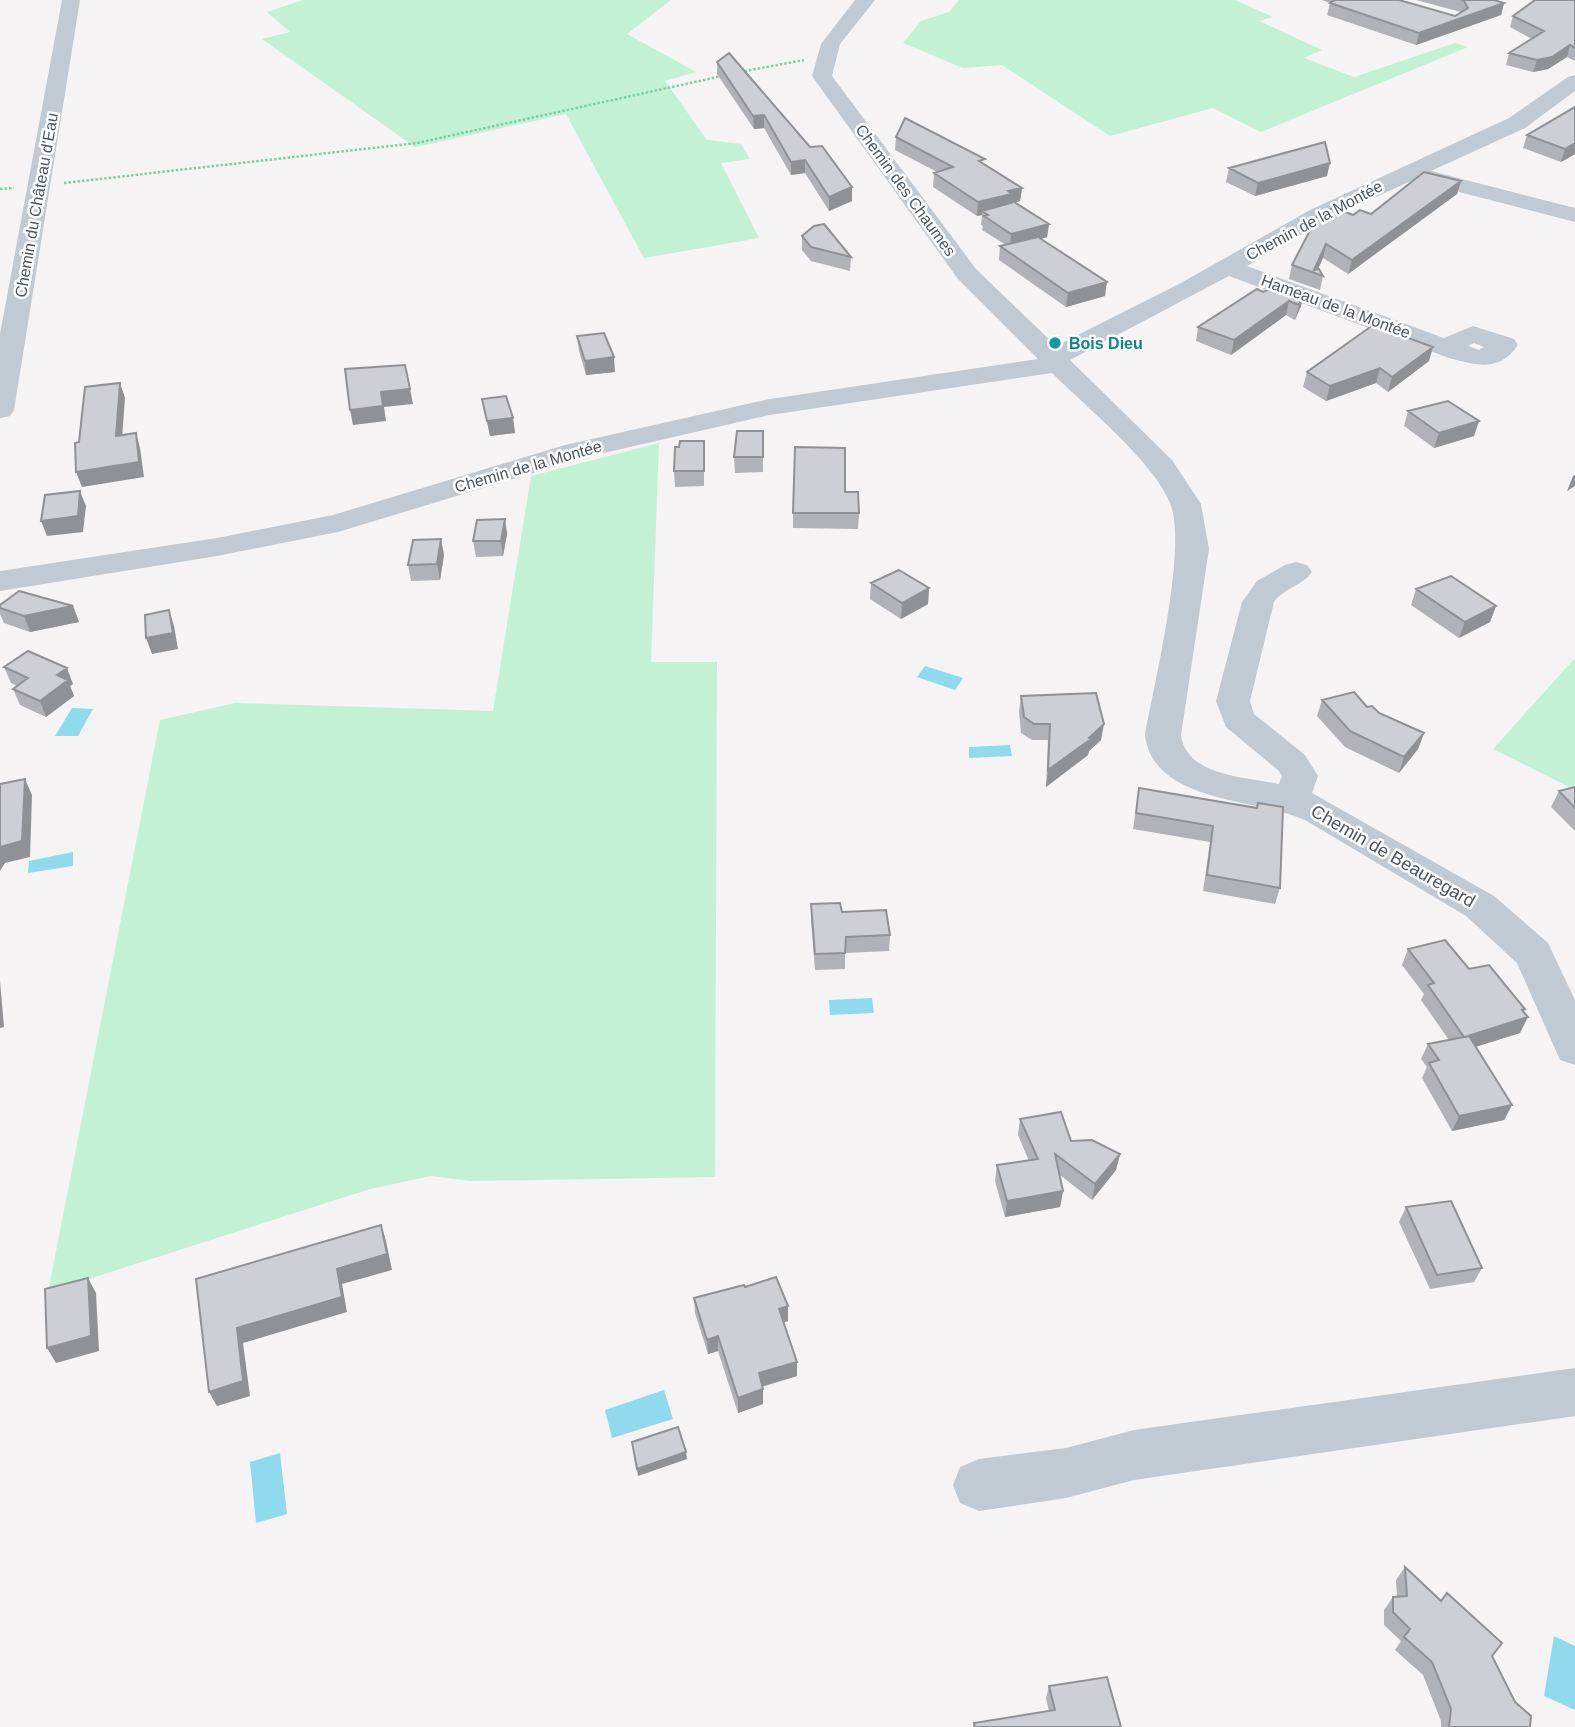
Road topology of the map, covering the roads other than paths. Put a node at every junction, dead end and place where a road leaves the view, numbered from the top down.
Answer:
1 (71, 0) edge
2 (866, 0) edge
3 (1575, 81) edge
4 (1407, 172) junction
5 (1575, 215) edge
6 (1227, 267) junction
7 (1445, 347) dead end
8 (1055, 360) junction
9 (0, 410) edge
10 (1296, 572) dead end
11 (0, 581) edge
12 (1291, 799) junction
13 (1575, 1048) edge
14 (1575, 1392) edge
15 (979, 1485) dead end

1 - 9 street, Chemin du Château d'Eau
2 - 8 street, Chemin des Chaumes
3 - 4 street, Chemin de la Montée
4 - 5 street
4 - 6 street, Chemin de la Montée
6 - 7 street, Hameau de la Montée
6 - 8 street, Chemin de la Montée
8 - 11 street, Chemin de la Montée
8 - 12 street, Chemin de Beauregard
10 - 12 street
12 - 13 street, Chemin de Beauregard
14 - 15 street

